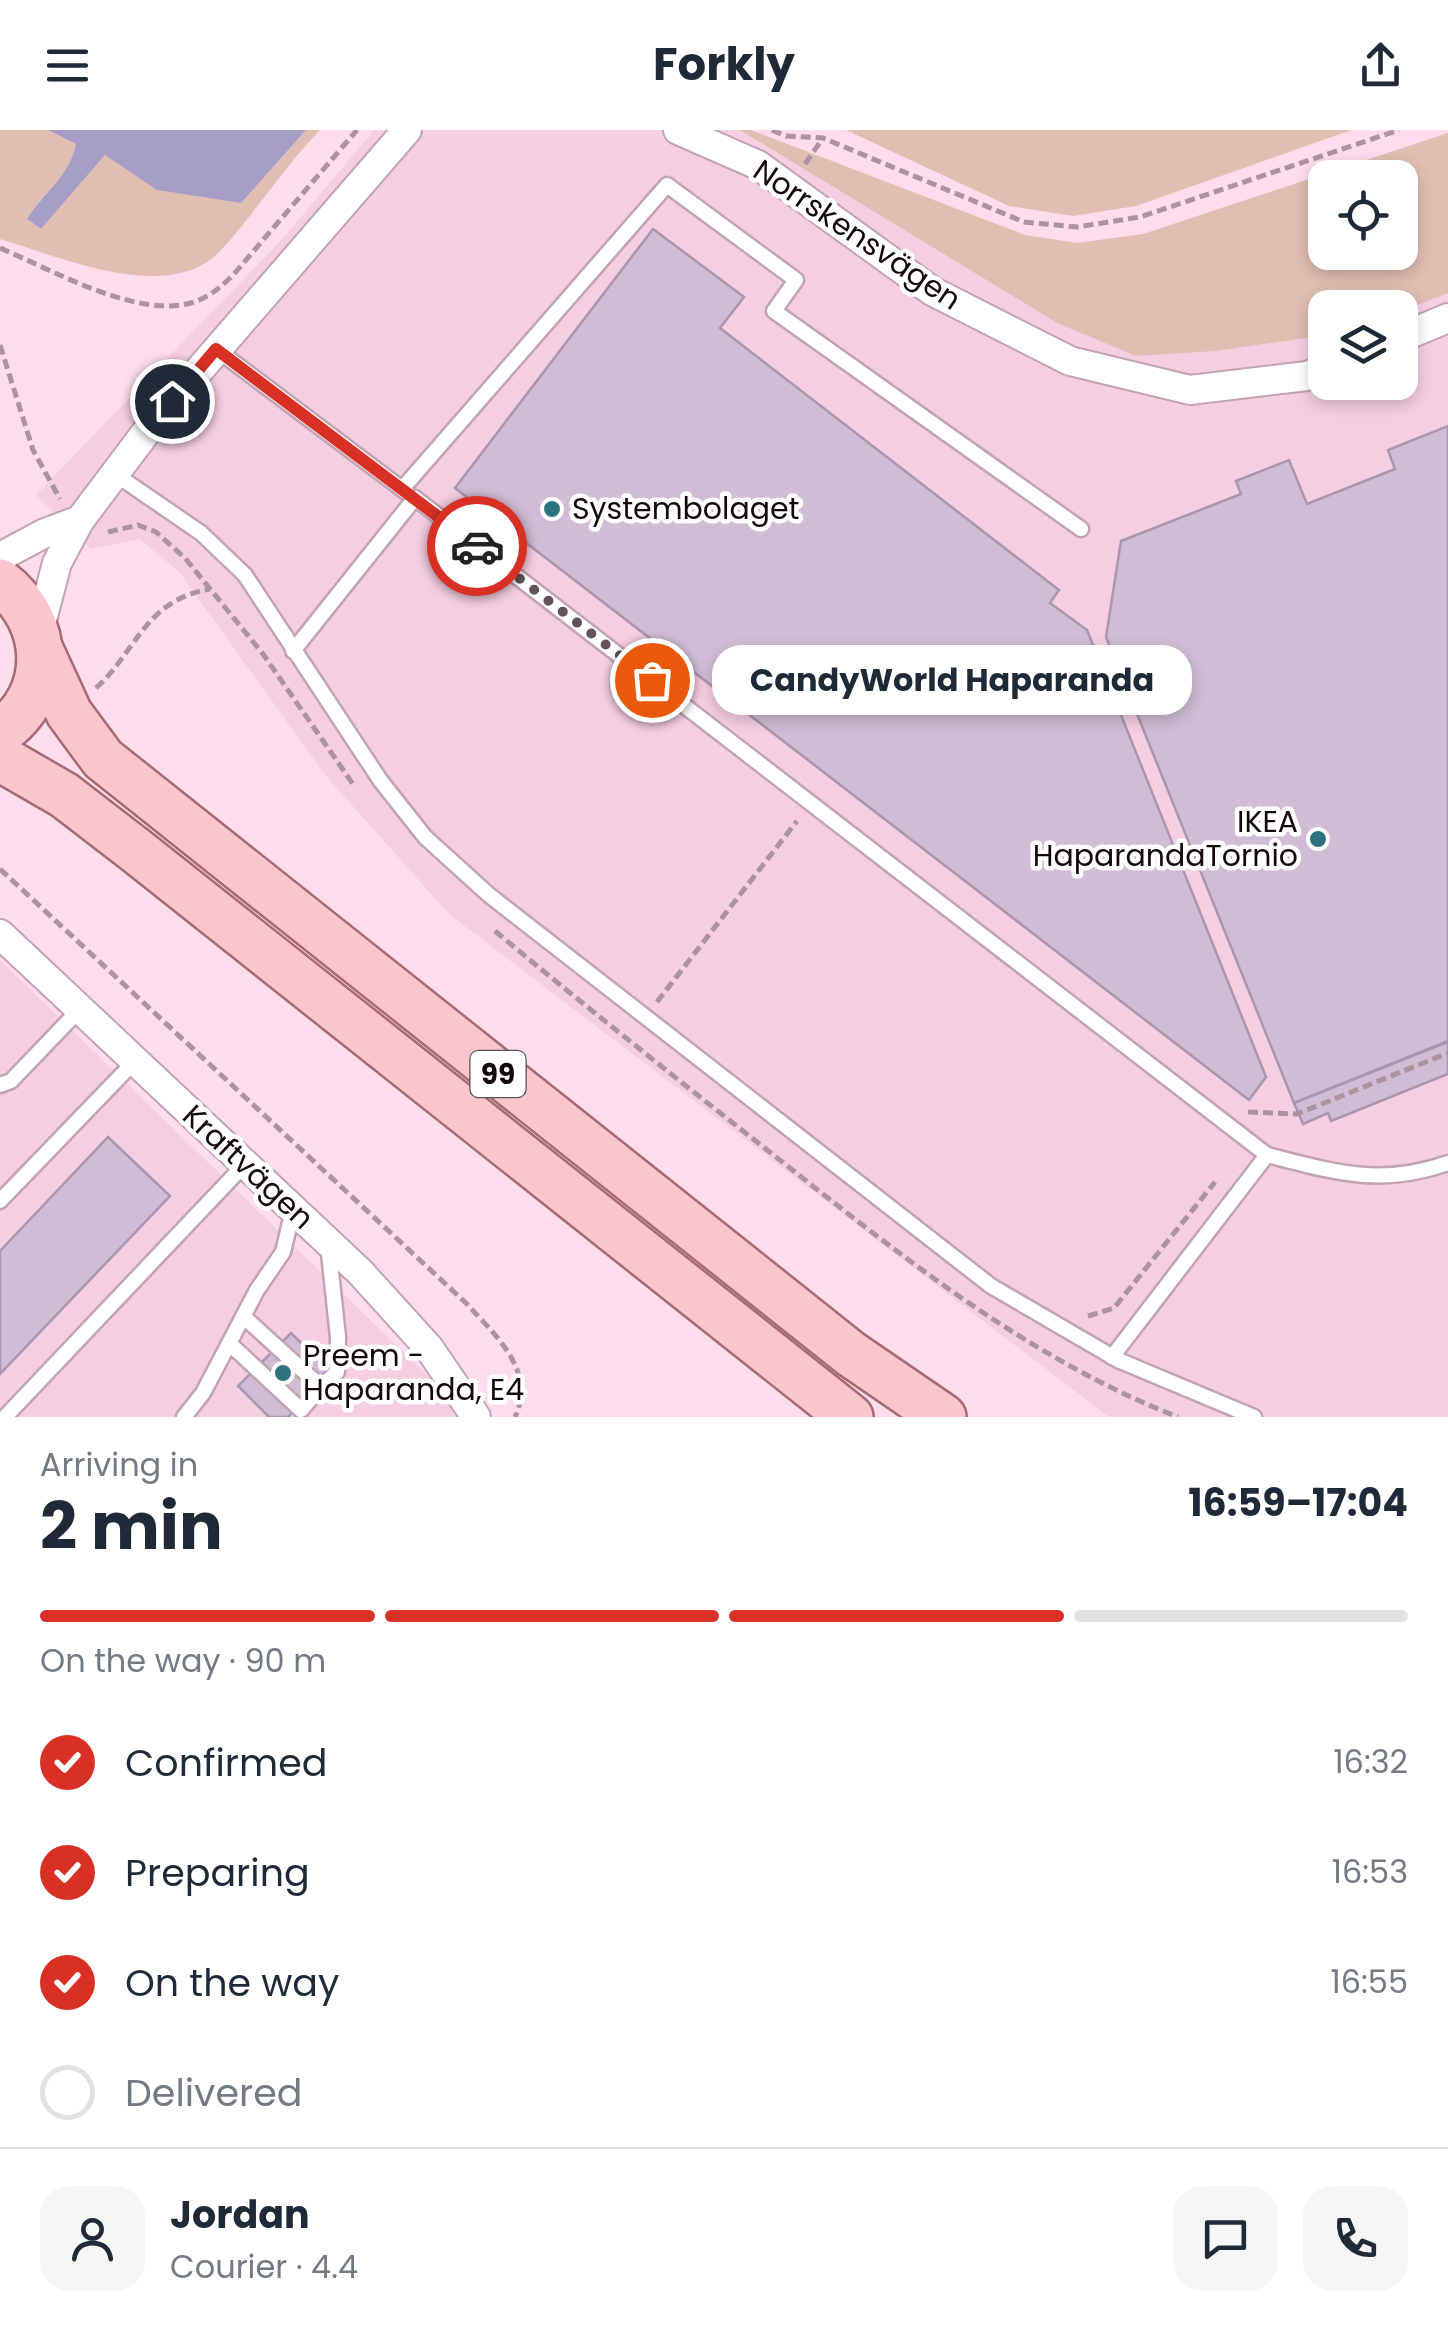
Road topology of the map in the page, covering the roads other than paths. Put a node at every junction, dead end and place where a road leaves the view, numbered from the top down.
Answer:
1 (407, 130) edge
2 (678, 130) edge
3 (1448, 318) edge
4 (1418, 330) edge
5 (216, 349) junction
6 (1308, 373) edge
7 (115, 474) junction
8 (408, 494) junction
9 (80, 520) junction
10 (1081, 529) dead end
11 (0, 557) edge
12 (0, 582) edge
13 (39, 644) junction
14 (293, 651) junction
15 (0, 732) edge
16 (0, 758) edge
17 (0, 934) edge
18 (80, 1009) junction
19 (135, 1061) junction
20 (0, 1085) edge
21 (1267, 1155) junction
22 (1448, 1163) edge
23 (244, 1164) junction
24 (0, 1201) edge
25 (293, 1209) junction
26 (327, 1241) junction
27 (244, 1317) junction
28 (230, 1344) junction
29 (1112, 1356) junction
30 (321, 1388) junction
31 (5, 1417) edge
32 (184, 1417) edge
33 (476, 1417) edge
34 (850, 1417) edge
35 (944, 1417) edge
36 (1254, 1417) edge

1 - 5 street
2 - 6 street, Norrskensvägen
3 - 4 street
5 - 7 street
5 - 8 lane
7 - 9 street
7 - 14 lane
8 - 10 lane
8 - 14 lane
8 - 21 lane
9 - 11 street
9 - 13 street
12 - 13 main road, 99
13 - 15 main road
13 - 35 main road, 99
14 - 29 lane
16 - 34 main road, 99
17 - 18 street, Kraftvägen
18 - 19 street, Kraftvägen
18 - 20 lane
19 - 23 street, Kraftvägen
19 - 24 lane
21 - 22 lane
21 - 29 lane
23 - 25 street, Kraftvägen
23 - 31 lane
25 - 26 street, Kraftvägen
25 - 27 lane
26 - 30 lane
26 - 33 street, Kraftvägen
27 - 28 lane
27 - 30 lane
28 - 30 lane
28 - 32 lane
29 - 36 lane

